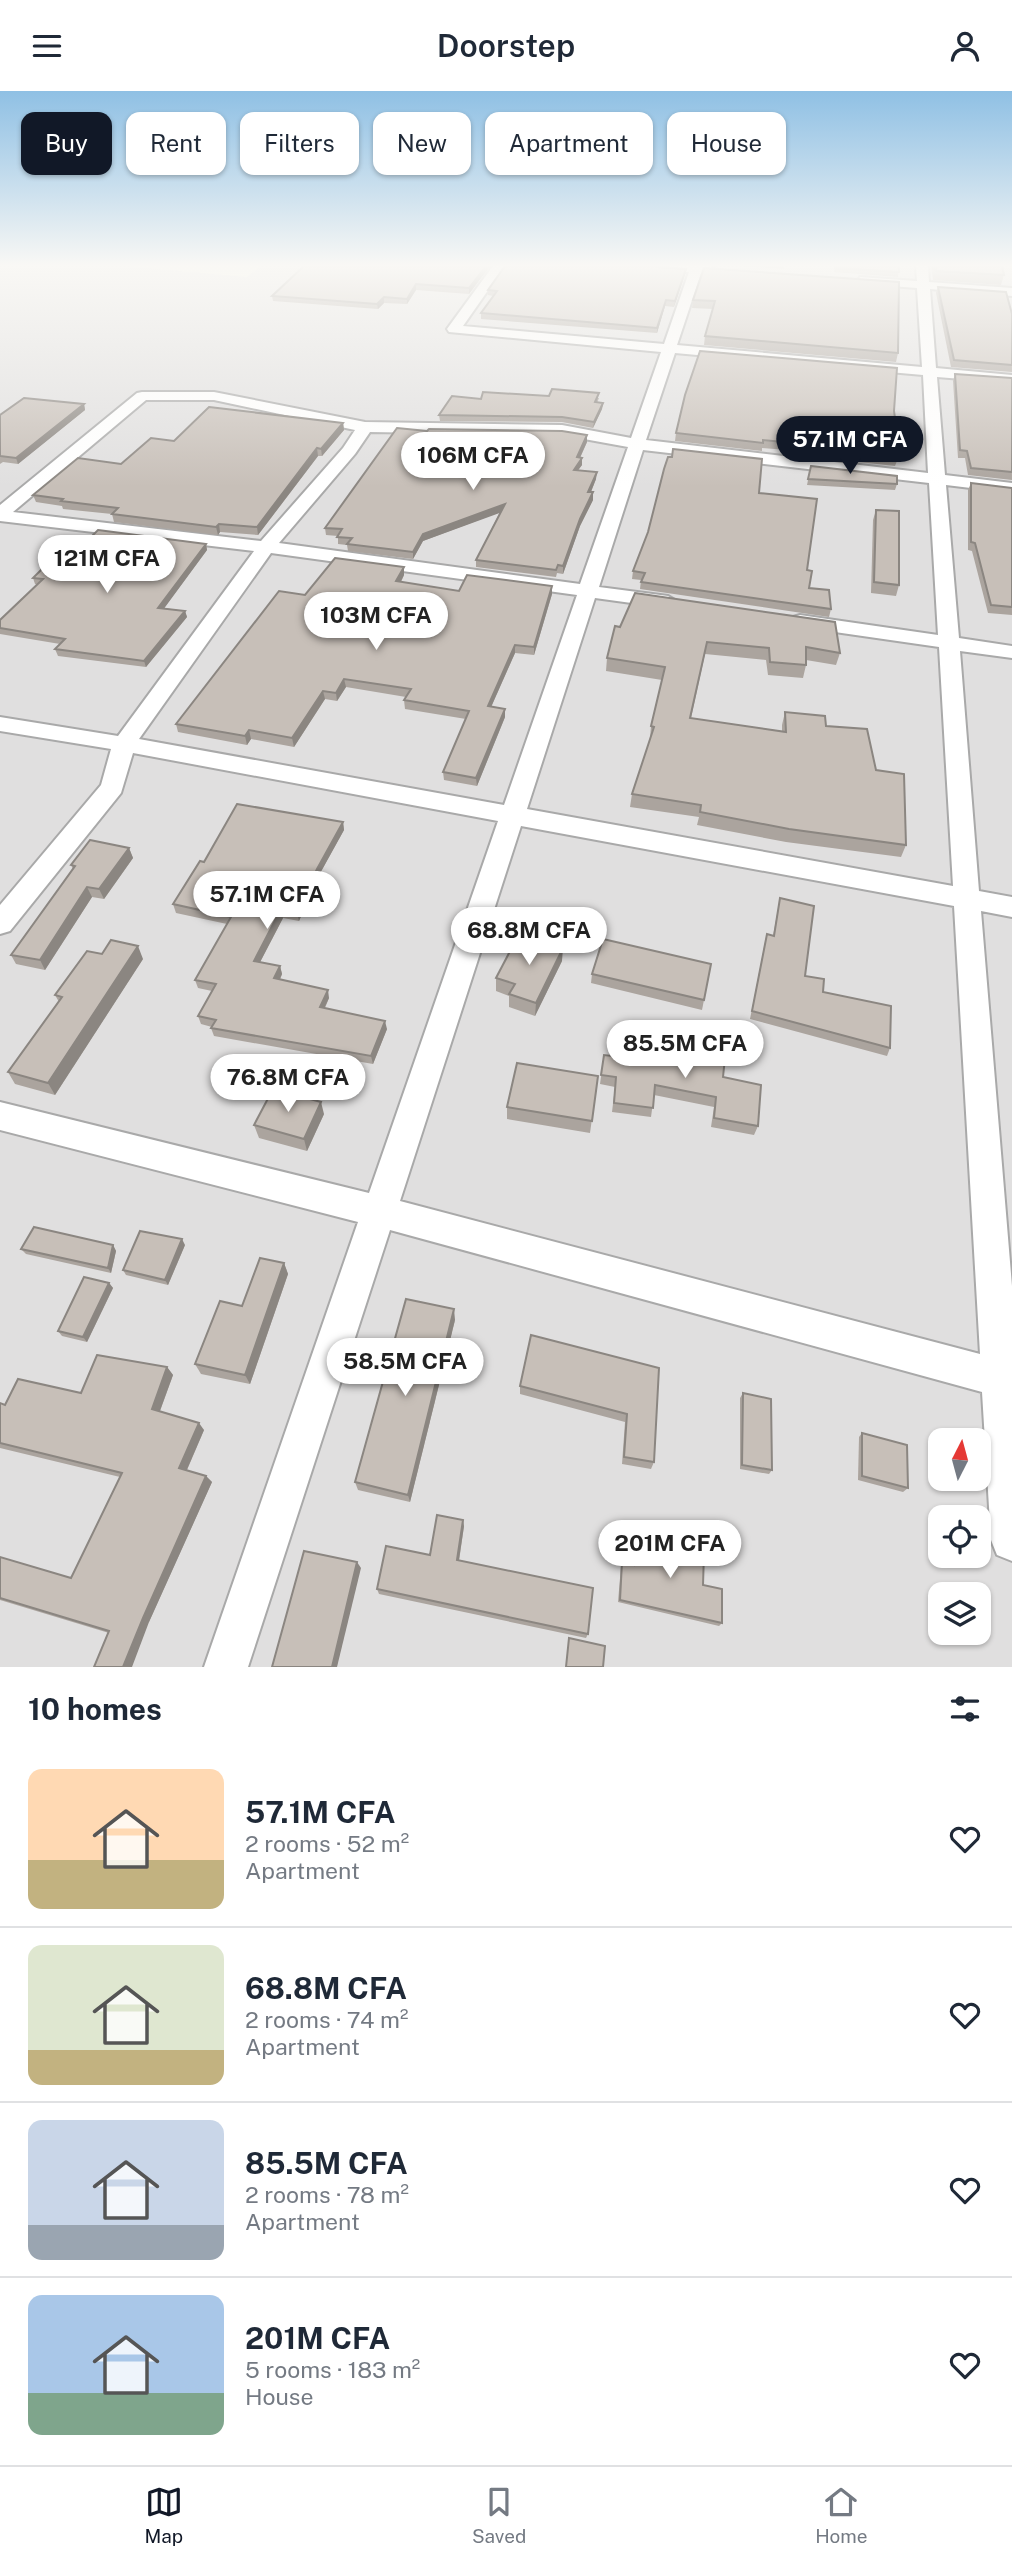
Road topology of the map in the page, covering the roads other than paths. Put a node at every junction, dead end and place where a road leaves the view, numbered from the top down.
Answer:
1 (587, 340) edge
2 (672, 340) edge
3 (927, 340) edge
4 (669, 346) junction
5 (929, 372) junction
6 (1012, 379) edge
7 (366, 427) junction
8 (636, 445) junction
9 (937, 480) junction
10 (1012, 488) edge
11 (0, 515) edge
12 (266, 547) junction
13 (587, 590) junction
14 (681, 604) edge
15 (775, 617) edge
16 (948, 642) junction
17 (1012, 652) edge
18 (0, 725) edge
19 (124, 744) junction
20 (512, 814) junction
21 (967, 898) junction
22 (1012, 907) edge
23 (0, 924) edge
24 (0, 1116) edge
25 (378, 1211) junction
26 (1007, 1380) edge
27 (1012, 1540) edge
28 (226, 1667) edge

1 - 4 street
2 - 4 street
3 - 5 street
4 - 5 street
4 - 8 street
5 - 6 street
5 - 9 street
7 - 8 street
7 - 11 street
7 - 12 street
8 - 9 street
8 - 13 street
9 - 10 street
9 - 16 street
11 - 12 street
12 - 13 street
12 - 19 street
13 - 14 street
13 - 20 street
15 - 16 street
16 - 17 street
16 - 21 street
18 - 19 street
19 - 20 street
19 - 23 street
20 - 21 street
20 - 25 street
21 - 22 street
21 - 26 street
24 - 25 street
25 - 26 street
25 - 28 street
26 - 27 street

